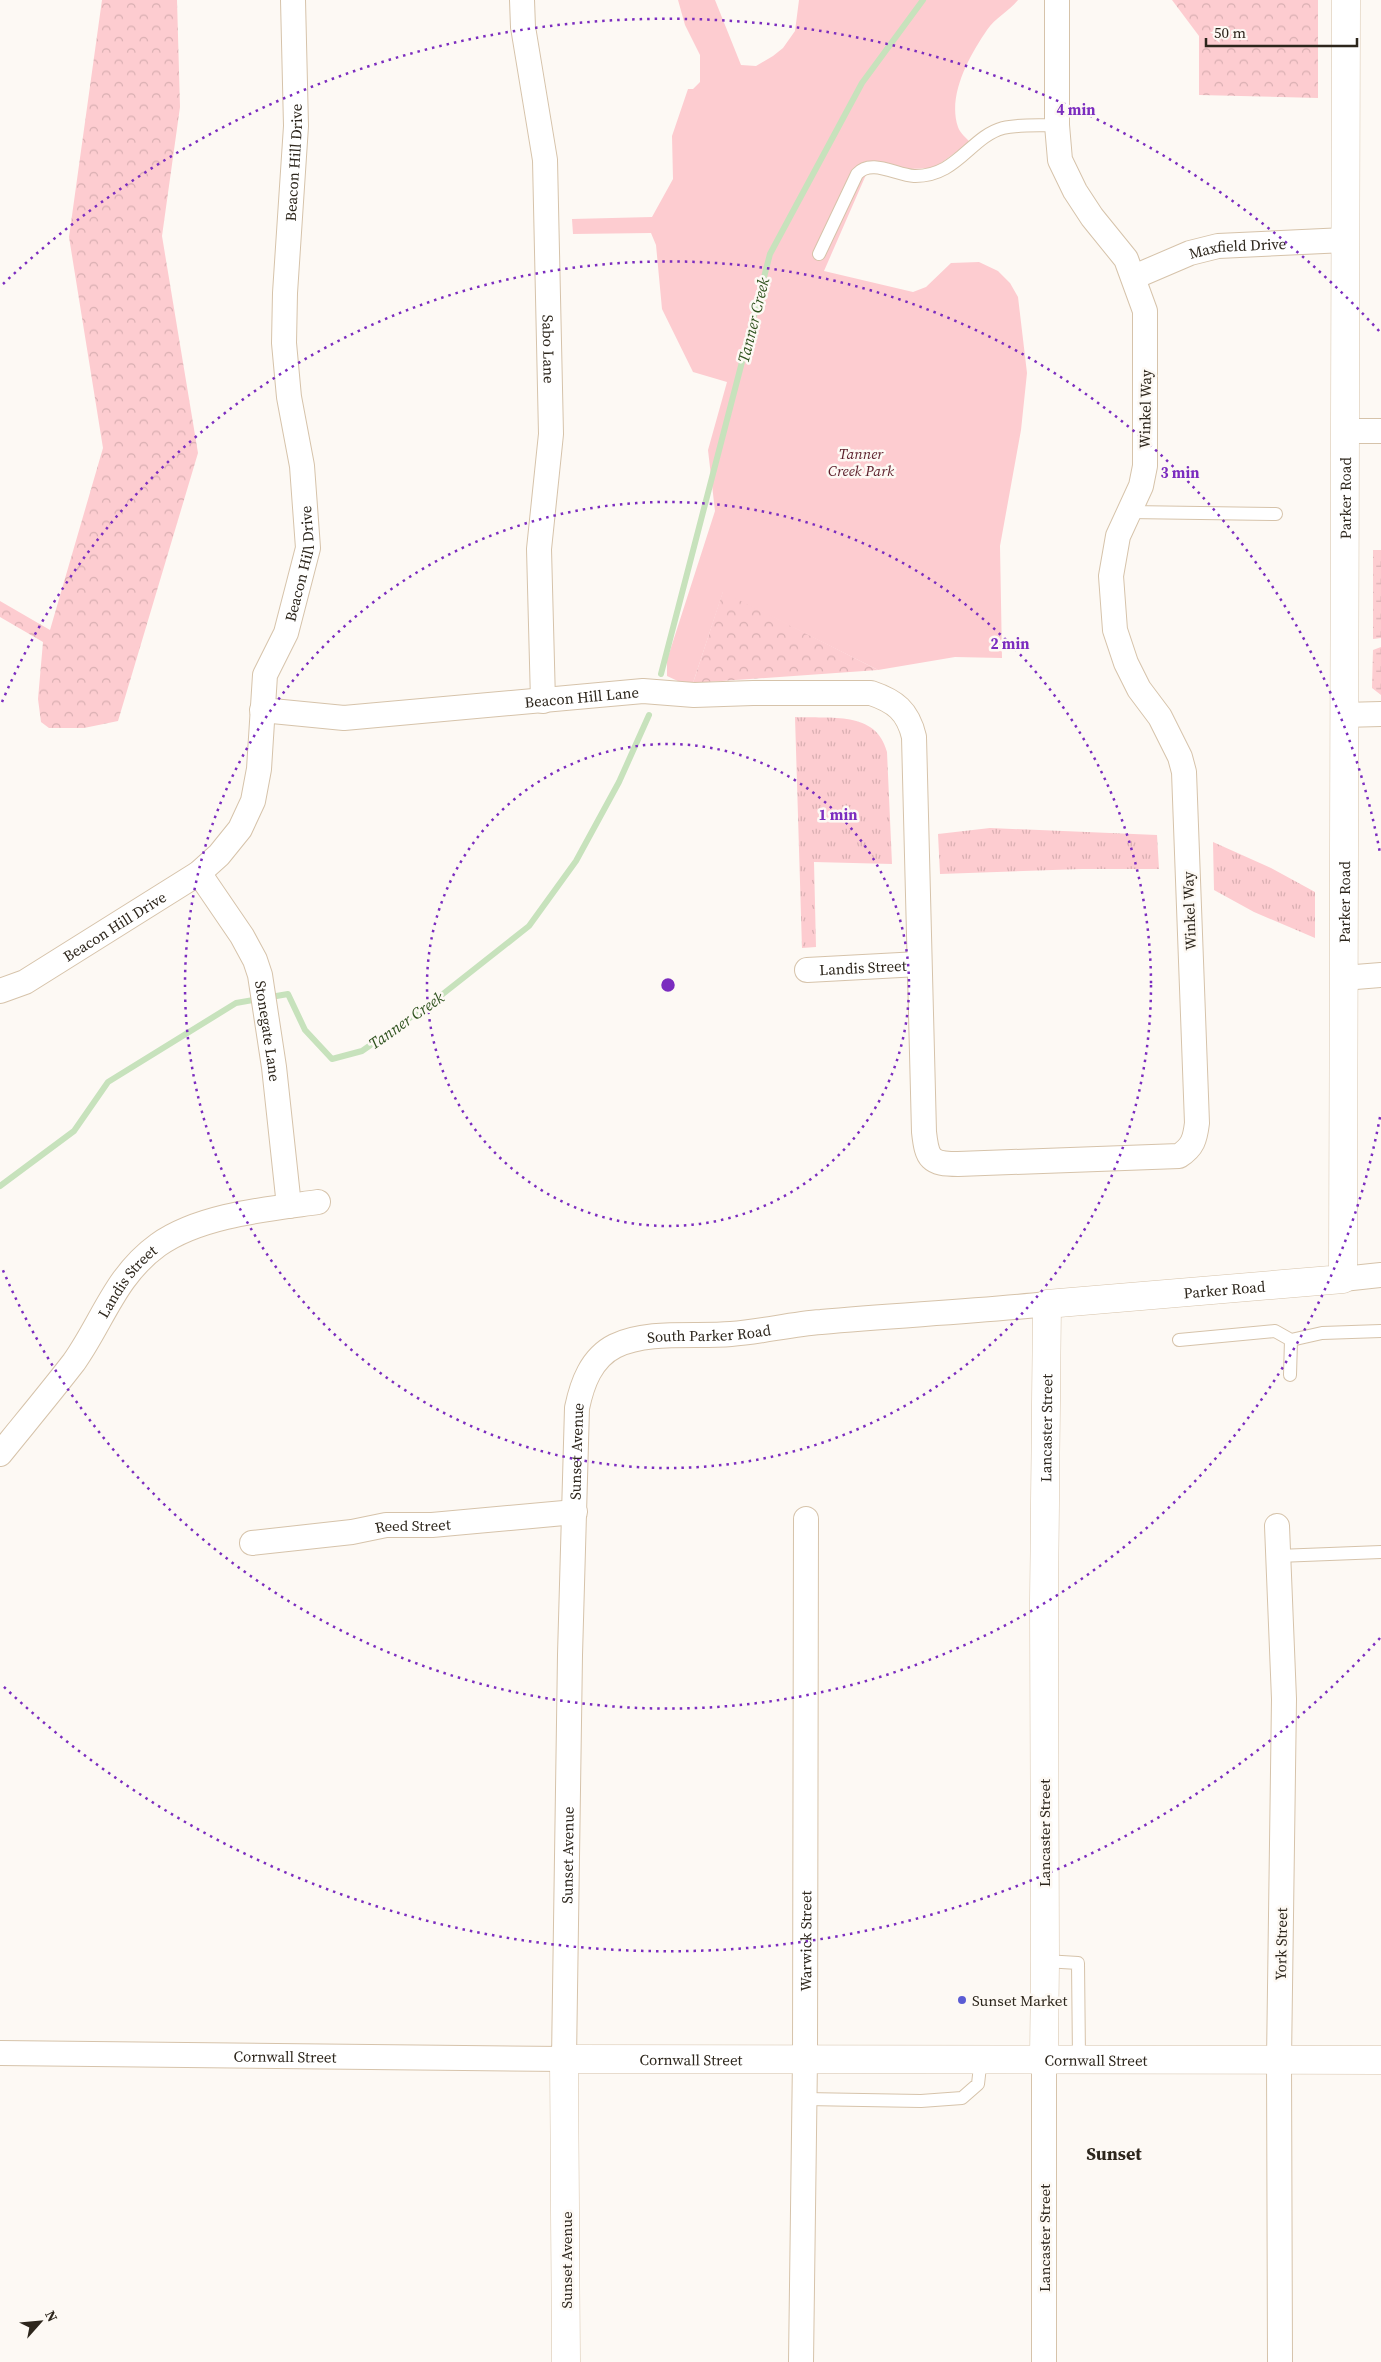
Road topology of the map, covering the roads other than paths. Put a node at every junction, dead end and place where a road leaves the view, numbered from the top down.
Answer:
1 (293, 0) edge
2 (522, 0) edge
3 (1057, 0) edge
4 (1346, 0) edge
5 (1057, 126) junction
6 (1345, 240) junction
7 (819, 254) dead end
8 (1134, 277) junction
9 (1344, 431) junction
10 (1381, 431) edge
11 (1129, 512) junction
12 (1276, 514) dead end
13 (544, 701) junction
14 (900, 707) joint
15 (262, 710) junction
16 (1381, 714) edge
17 (1343, 715) junction
18 (199, 874) junction
19 (919, 964) junction
20 (807, 970) dead end
21 (1381, 975) edge
22 (1343, 978) junction
23 (0, 991) edge
24 (318, 1202) dead end
25 (289, 1206) junction
26 (1381, 1275) edge
27 (1343, 1279) junction
28 (1035, 1306) junction
29 (819, 1322) joint
30 (1381, 1331) edge
31 (1179, 1340) dead end
32 (1291, 1340) junction
33 (602, 1355) joint
34 (1290, 1375) dead end
35 (0, 1454) edge
36 (575, 1512) junction
37 (806, 1519) dead end
38 (1276, 1526) dead end
39 (252, 1543) dead end
40 (1381, 1552) edge
41 (1278, 1556) junction
42 (1046, 1961) junction
43 (0, 2053) edge
44 (805, 2058) junction
45 (981, 2058) junction
46 (1044, 2058) junction
47 (1079, 2058) junction
48 (564, 2060) junction
49 (1279, 2060) junction
50 (1381, 2060) edge
51 (805, 2099) junction
52 (566, 2362) edge
53 (801, 2362) edge
54 (1044, 2362) edge
55 (1280, 2362) edge

1 - 15 street, Beacon Hill Drive
2 - 13 street, Sabo Lane
3 - 5 street, Winkel Way
4 - 6 street, Parker Road
5 - 7 lane
5 - 8 street, Winkel Way
6 - 8 street, Maxfield Drive
6 - 9 street, Parker Road
8 - 11 street, Winkel Way
9 - 10 street
9 - 17 street, Parker Road
11 - 12 lane
11 - 19 street, Winkel Way
13 - 14 street, Beacon Hill Lane
13 - 15 street, Beacon Hill Lane
14 - 19 street, Winkel Way
15 - 18 street, Beacon Hill Drive
16 - 17 street
17 - 22 street, Parker Road
18 - 23 street, Beacon Hill Drive
18 - 25 street, Stonegate Lane
19 - 20 street, Landis Street
21 - 22 street
22 - 27 street, Parker Road
24 - 25 street, Landis Street
25 - 35 street, Landis Street
26 - 27 street
27 - 28 street, Parker Road
28 - 29 street, Parker Road
28 - 42 street, Lancaster Street
29 - 33 street, South Parker Road
30 - 32 lane
31 - 32 lane
32 - 34 lane
33 - 36 street, Sunset Avenue
36 - 39 street, Reed Street
36 - 48 street, Sunset Avenue
37 - 44 street, Warwick Street
38 - 41 street, York Street
40 - 41 lane
41 - 49 street, York Street
42 - 46 street, Lancaster Street
42 - 47 lane
43 - 48 street, Cornwall Street
44 - 45 street, Cornwall Street
44 - 48 street, Cornwall Street
44 - 51 street, Warwick Street
45 - 46 street, Cornwall Street
45 - 51 lane
46 - 47 street, Cornwall Street
46 - 54 street, Lancaster Street
47 - 49 street, Cornwall Street
48 - 52 street, Sunset Avenue
49 - 50 street, Cornwall Street
49 - 55 street, York Street
51 - 53 street, Warwick Street

